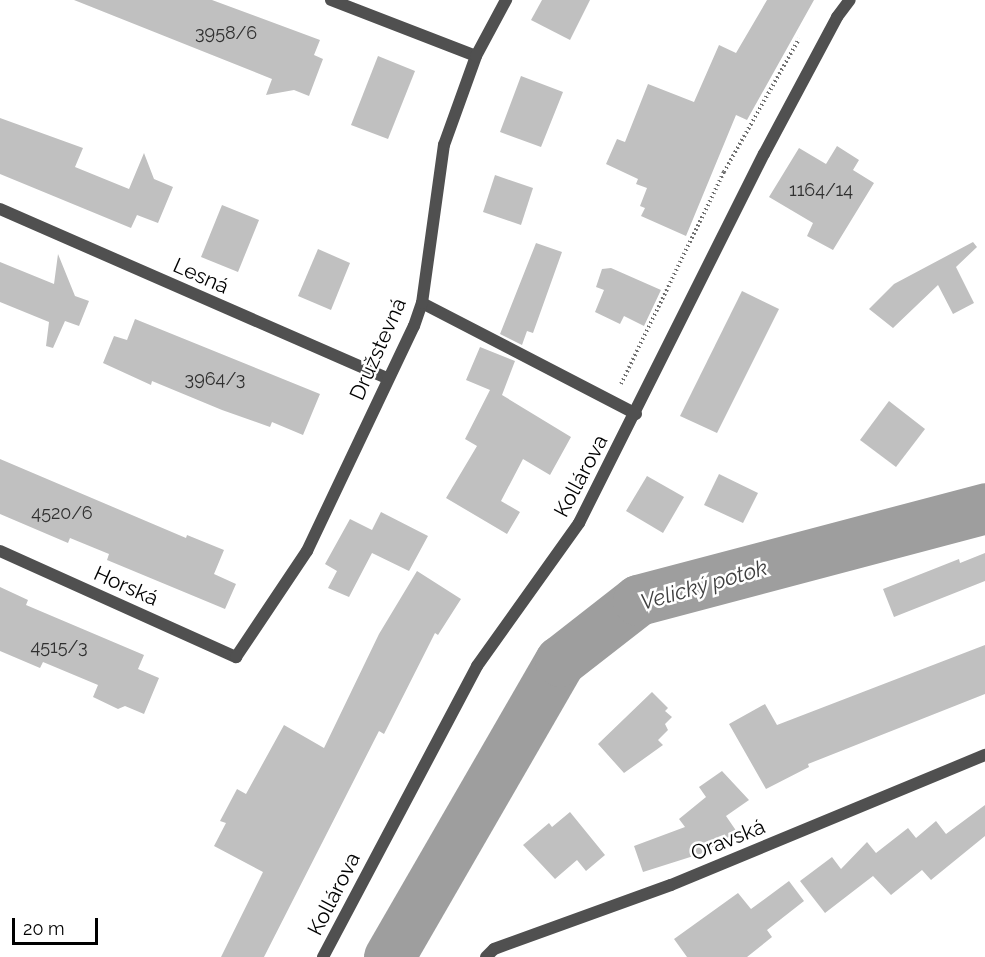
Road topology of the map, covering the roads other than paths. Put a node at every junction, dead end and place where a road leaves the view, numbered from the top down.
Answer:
1 (331, 0) edge
2 (506, 0) edge
3 (850, 0) edge
4 (476, 56) junction
5 (0, 209) edge
6 (422, 303) junction
7 (387, 378) junction
8 (636, 414) junction
9 (0, 551) edge
10 (236, 657) joint
11 (985, 755) edge
12 (323, 957) edge
13 (486, 957) edge

1 - 4 street
2 - 4 street, Družstevná
3 - 8 street, Kollárova
4 - 6 street, Družstevná
5 - 7 street, Lesná
6 - 7 street, Družstevná
6 - 8 street
7 - 10 street, Družstevná
8 - 12 street, Kollárova
9 - 10 street, Horská
11 - 13 street, Oravská

